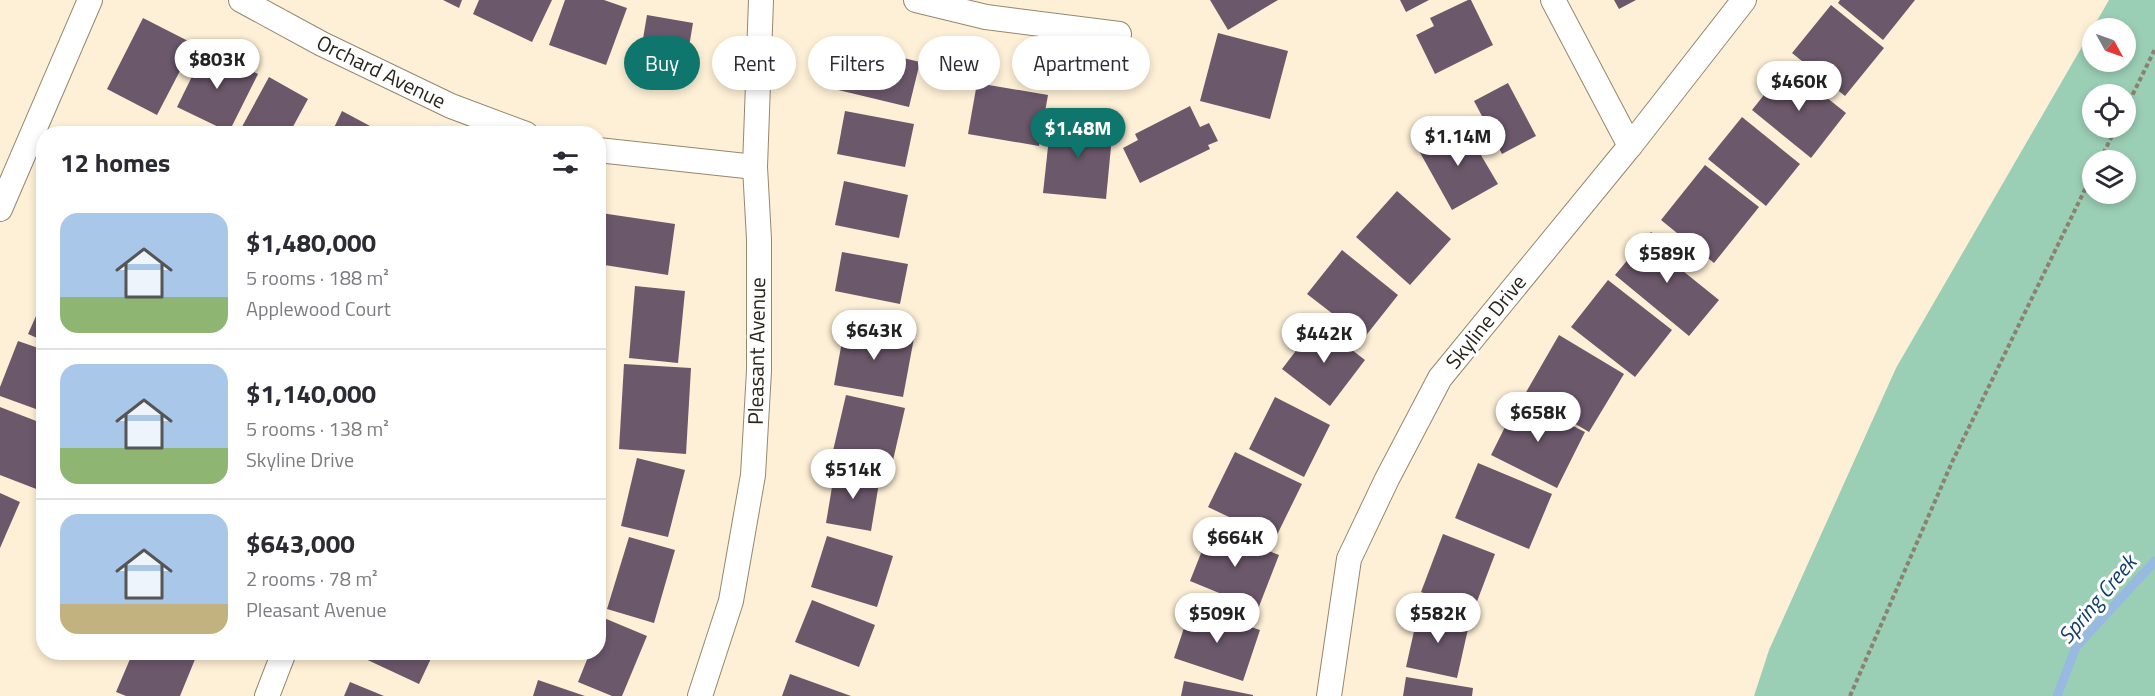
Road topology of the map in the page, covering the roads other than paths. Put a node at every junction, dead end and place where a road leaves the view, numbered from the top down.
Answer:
1 (90, 0) edge
2 (242, 0) edge
3 (761, 0) edge
4 (916, 0) edge
5 (1552, 0) edge
6 (1744, 0) edge
7 (1119, 34) dead end
8 (505, 126) edge
9 (1630, 146) junction
10 (606, 151) edge
11 (755, 167) junction
12 (0, 209) edge
13 (281, 660) edge
14 (267, 696) edge
15 (700, 696) edge
16 (1329, 696) edge

1 - 12 street
2 - 8 street, Orchard Avenue
3 - 11 street, Pleasant Avenue
4 - 7 street
5 - 9 street
6 - 9 street, Skyline Drive
9 - 16 street, Skyline Drive
10 - 11 street
11 - 15 street, Pleasant Avenue
13 - 14 street

